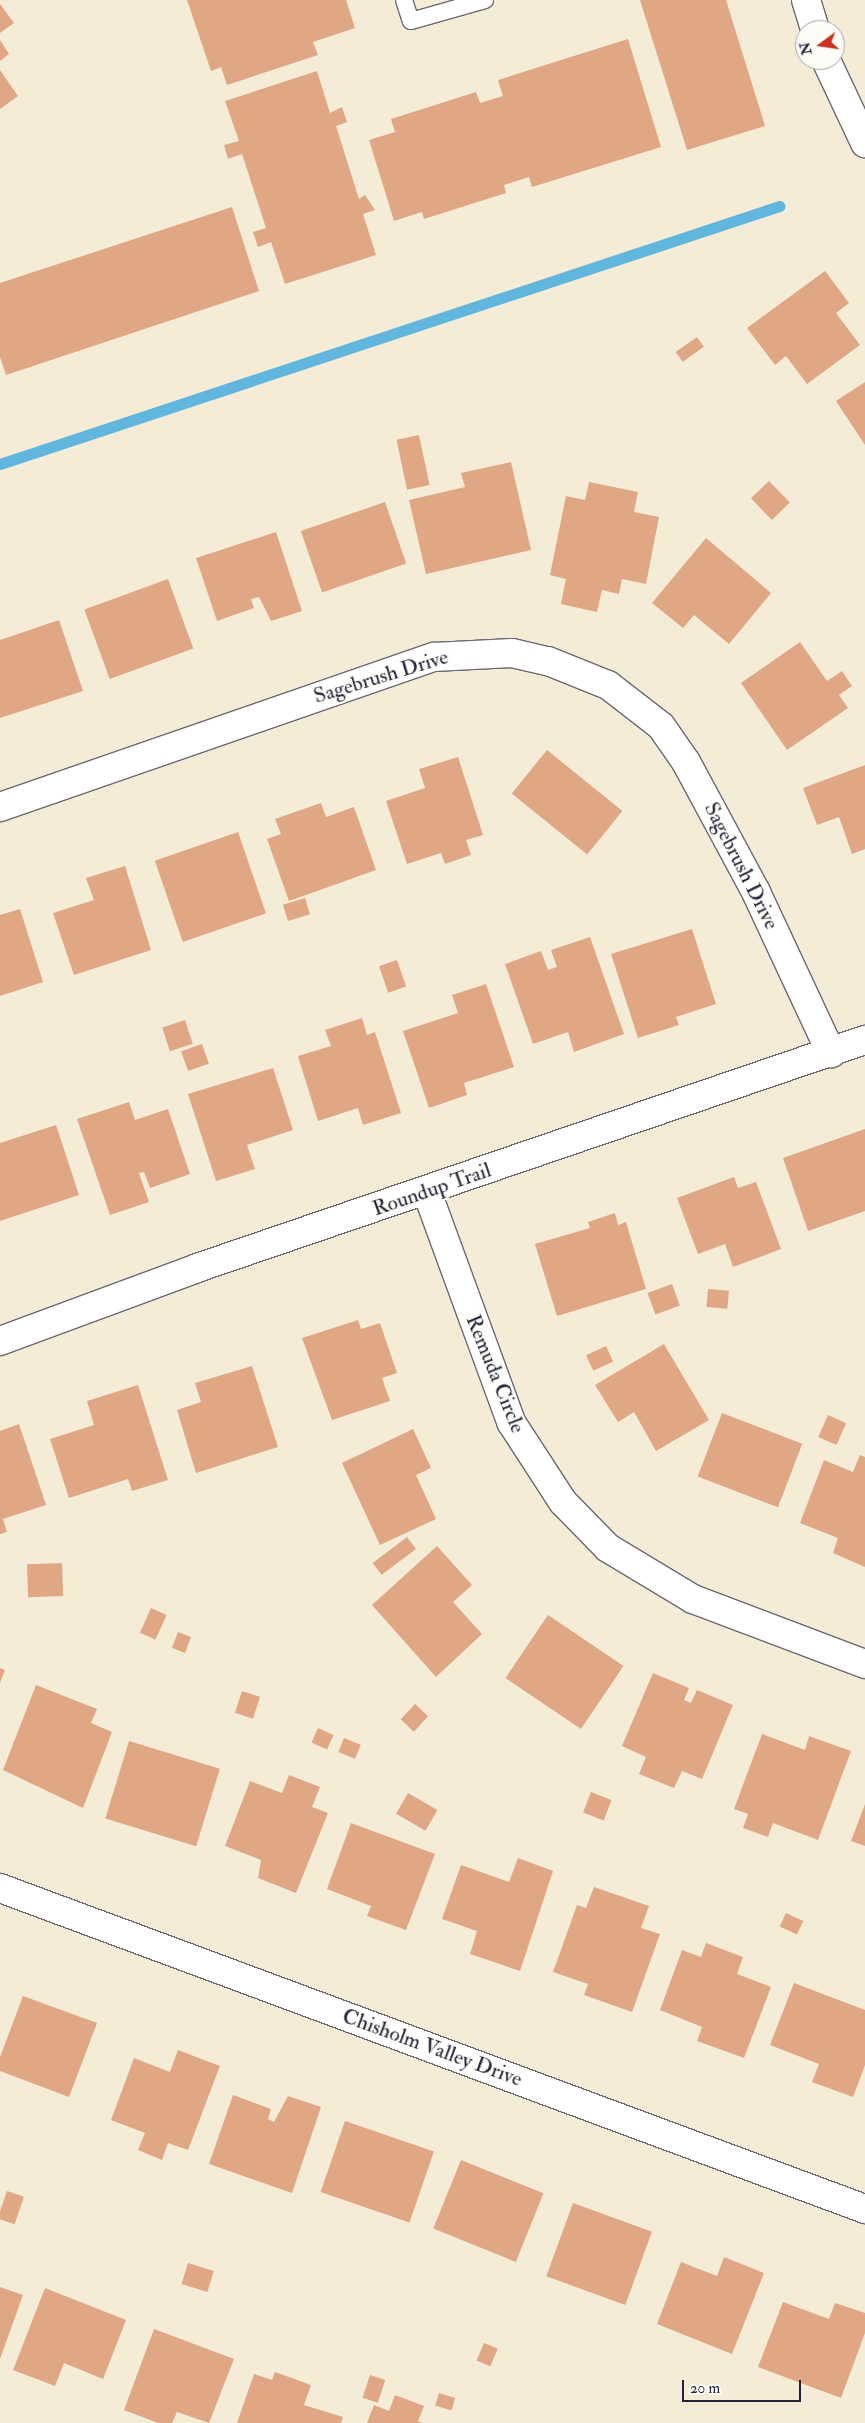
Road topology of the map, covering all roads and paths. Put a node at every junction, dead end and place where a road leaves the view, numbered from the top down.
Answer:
1 (404, 0) edge
2 (485, 0) edge
3 (806, 0) edge
4 (812, 20) edge
5 (831, 70) edge
6 (865, 143) edge
7 (0, 807) edge
8 (865, 1040) edge
9 (831, 1053) junction
10 (427, 1192) junction
11 (0, 1341) edge
12 (865, 1664) edge
13 (0, 1888) edge
14 (865, 2209) edge

1 - 2 lane
3 - 4 street
5 - 6 street
7 - 9 street, Sagebrush Drive
8 - 9 street, Roundup Trail
9 - 10 street, Roundup Trail
10 - 11 street, Roundup Trail
10 - 12 street, Remuda Circle
13 - 14 street, Chisholm Valley Drive

